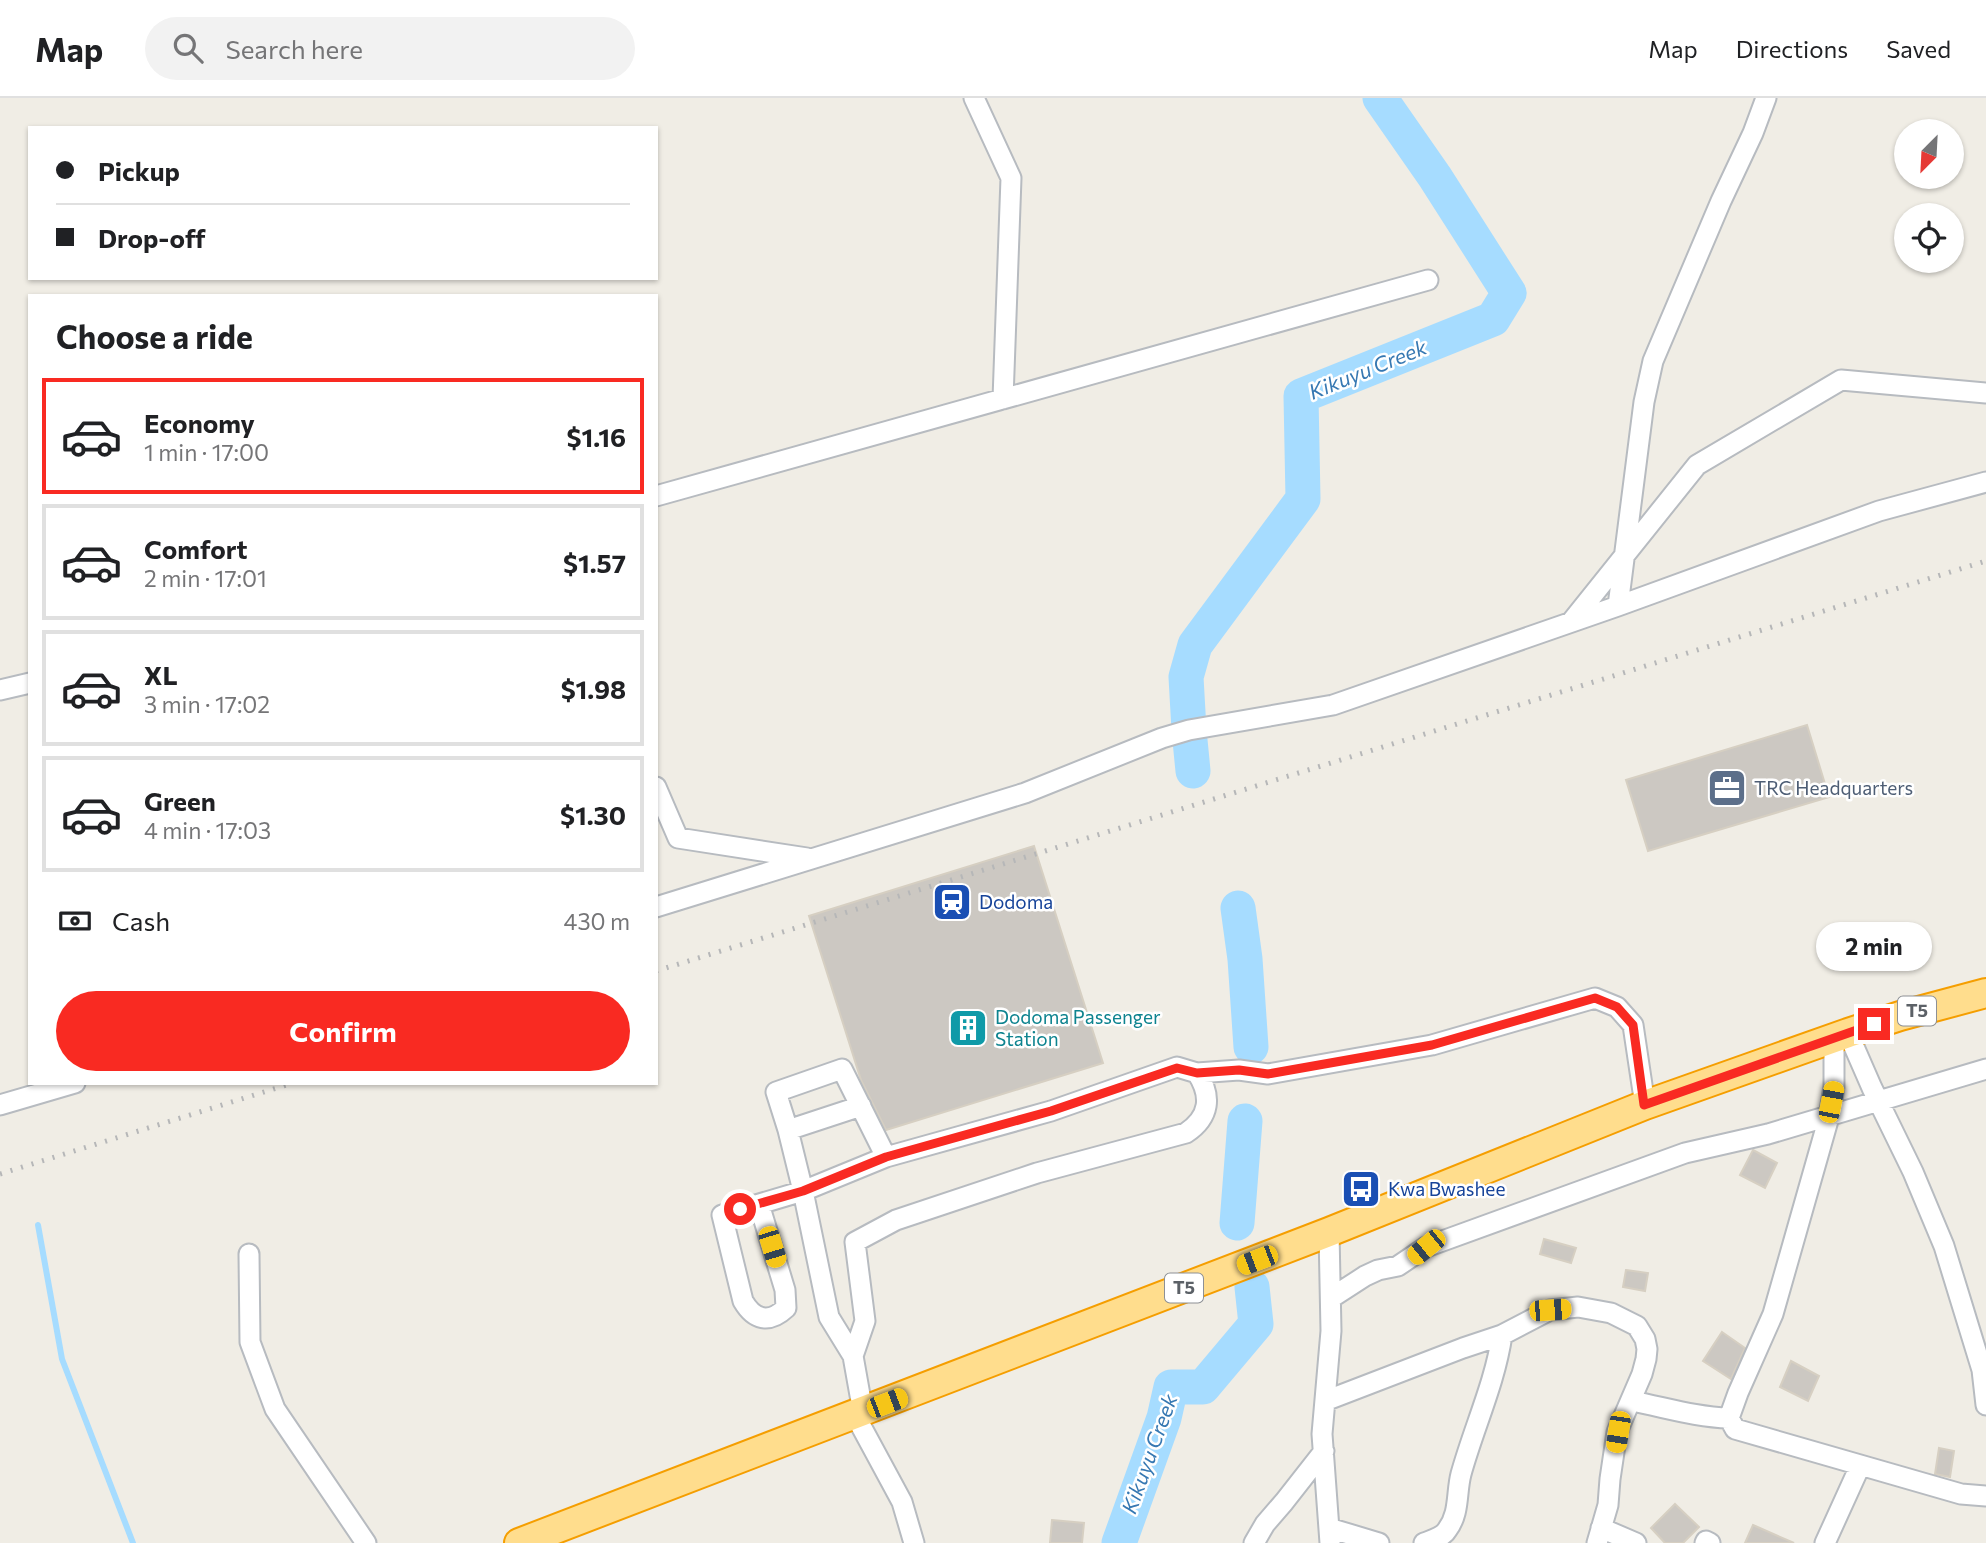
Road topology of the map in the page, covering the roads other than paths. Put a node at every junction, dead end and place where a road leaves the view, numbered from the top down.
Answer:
1 (974, 98) edge
2 (1766, 98) edge
3 (1429, 280) dead end
4 (1986, 393) edge
5 (1003, 400) junction
6 (1986, 482) edge
7 (658, 495) edge
8 (1624, 556) junction
9 (1618, 606) junction
10 (1572, 621) junction
11 (28, 683) edge
12 (0, 690) edge
13 (658, 792) edge
14 (811, 859) junction
15 (658, 905) edge
16 (1986, 993) edge
17 (1841, 1035) junction
18 (1986, 1069) edge
19 (1197, 1073) junction
20 (68, 1085) edge
21 (1880, 1102) junction
22 (0, 1105) edge
23 (1644, 1105) junction
24 (861, 1106) junction
25 (1829, 1117) junction
26 (788, 1130) junction
27 (886, 1157) junction
28 (803, 1191) junction
29 (759, 1204) junction
30 (1329, 1232) junction
31 (249, 1254) dead end
32 (1331, 1298) junction
33 (1502, 1335) junction
34 (853, 1356) junction
35 (1325, 1401) junction
36 (1630, 1401) junction
37 (1986, 1405) edge
38 (859, 1413) junction
39 (1729, 1418) junction
40 (1324, 1451) junction
41 (1860, 1466) junction
42 (1986, 1496) edge
43 (1329, 1535) edge
44 (1599, 1536) edge
45 (366, 1543) edge
46 (519, 1543) edge
47 (914, 1543) edge
48 (1254, 1543) edge
49 (1379, 1543) edge
50 (1424, 1543) edge
51 (1636, 1543) edge
52 (1825, 1543) edge

1 - 5 street
2 - 8 street
3 - 5 street
4 - 8 street
5 - 7 street
6 - 9 street
8 - 9 street
8 - 10 street
9 - 10 street
10 - 14 street
11 - 12 street
13 - 14 street
14 - 15 street
16 - 17 highway, T5
17 - 21 street
17 - 23 highway, T5
17 - 25 street
18 - 21 street
19 - 23 street
19 - 27 street
19 - 34 street
20 - 22 street
21 - 25 street
21 - 37 street
23 - 30 highway, T5
24 - 26 street
24 - 26 street
24 - 27 street
25 - 32 street
25 - 39 street
26 - 28 street
27 - 28 street
28 - 29 street
28 - 34 street
29 - 29 street
30 - 32 street
30 - 38 highway, T5
31 - 45 street
32 - 35 street
33 - 35 street
33 - 36 street
33 - 50 street
34 - 38 street
35 - 40 street
36 - 39 street
36 - 44 street
38 - 46 highway, T5
38 - 47 street
39 - 41 street
40 - 43 street
40 - 48 street
41 - 42 street
41 - 52 street
43 - 49 street
44 - 51 street

